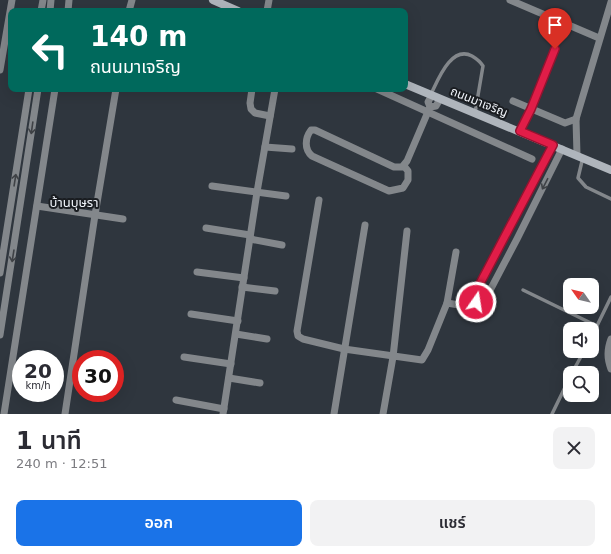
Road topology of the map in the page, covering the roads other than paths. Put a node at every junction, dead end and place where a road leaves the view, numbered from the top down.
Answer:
1 (213, 0) edge
2 (510, 0) edge
3 (611, 2) edge
4 (231, 8) edge
5 (8, 23) edge
6 (599, 38) junction
7 (555, 49) dead end
8 (0, 70) edge
9 (408, 85) edge
10 (29, 92) edge
11 (38, 92) edge
12 (55, 92) edge
13 (116, 92) edge
14 (252, 92) edge
15 (274, 92) edge
16 (385, 92) edge
17 (431, 95) junction
18 (440, 99) junction
19 (513, 101) dead end
20 (531, 109) junction
21 (429, 110) junction
22 (475, 113) junction
23 (270, 116) junction
24 (576, 118) junction
25 (520, 131) junction
26 (553, 145) junction
27 (265, 147) junction
28 (292, 149) dead end
29 (562, 149) junction
30 (580, 156) junction
31 (532, 159) dead end
32 (404, 166) junction
33 (611, 170) edge
34 (212, 186) dead end
35 (257, 192) junction
36 (286, 196) dead end
37 (611, 199) edge
38 (319, 200) dead end
39 (11, 202) junction
40 (21, 203) junction
41 (37, 206) junction
42 (95, 215) junction
43 (123, 219) dead end
44 (365, 226) dead end
45 (206, 228) dead end
46 (407, 231) dead end
47 (250, 237) junction
48 (282, 245) dead end
49 (456, 252) dead end
50 (197, 272) dead end
51 (0, 273) edge
52 (244, 278) junction
53 (242, 288) junction
54 (523, 290) dead end
55 (275, 291) dead end
56 (611, 297) edge
57 (476, 302) junction
58 (447, 303) junction
59 (191, 314) dead end
60 (238, 321) junction
61 (589, 322) edge
62 (599, 322) edge
63 (236, 334) junction
64 (0, 335) edge
65 (267, 339) dead end
66 (611, 339) edge
67 (344, 350) junction
68 (184, 357) dead end
69 (393, 357) junction
70 (231, 364) junction
71 (611, 369) edge
72 (229, 378) junction
73 (260, 383) dead end
74 (563, 392) edge
75 (176, 400) dead end
76 (224, 411) edge
77 (4, 414) edge
78 (65, 414) edge
79 (334, 414) edge
80 (383, 414) edge
81 (552, 414) edge

1 - 4 main road
2 - 6 street
3 - 6 street
5 - 8 street
6 - 24 street
7 - 20 street
9 - 17 main road, ถนนมาเจริญ
39 -> 10 street
11 -> 40 street
12 - 41 street
13 - 42 street
14 - 23 street
15 - 23 street
16 - 21 street
17 - 18 main road, ถนนมาเจริญ
17 - 21 street
17 - 22 lane
18 - 21 street
18 - 22 main road, ถนนมาเจริญ
19 - 20 street
20 - 24 street
20 - 25 street
21 - 31 street
21 - 32 street
22 - 25 main road, ถนนมาเจริญ
23 - 27 street
24 - 30 street
25 - 26 main road, ถนนมาเจริญ
26 - 29 main road, ถนนมาเจริญ
26 - 57 street
27 - 28 street
27 - 35 street
29 - 30 main road, ถนนมาเจริญ
29 -> 57 street
30 - 33 main road, ถนนมาเจริญ
30 - 37 lane
32 - 32 street
34 - 35 street
35 - 36 street
35 - 47 street
38 - 67 street
39 - 40 street
39 - 51 street
40 -> 64 street
41 - 42 street
41 - 77 street
42 - 43 street
42 - 78 street
44 - 67 street
45 - 47 street
46 - 69 street
47 - 48 street
47 - 52 street
49 - 58 street
50 - 52 street
52 - 53 street
53 - 55 street
53 - 60 street
54 - 61 lane
56 - 62 lane
57 - 58 street
58 - 69 street
59 - 60 street
60 - 63 street
63 - 65 street
63 - 70 street
66 - 71 street
67 - 69 street
67 - 79 street
68 - 70 street
69 - 80 street
70 - 72 street
72 - 73 street
72 - 76 street
74 - 81 lane
75 - 76 street

